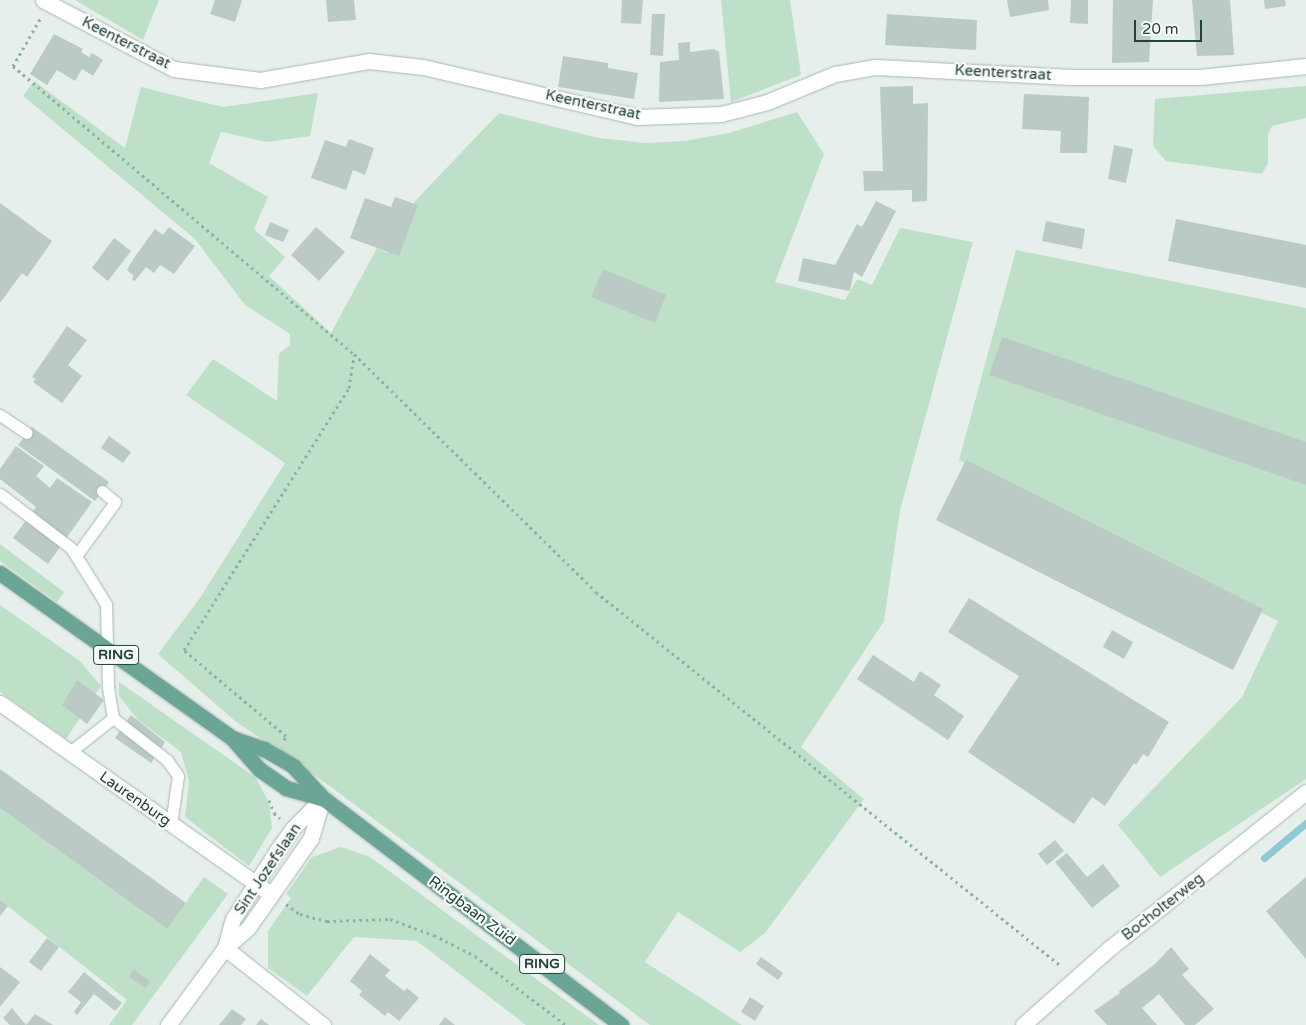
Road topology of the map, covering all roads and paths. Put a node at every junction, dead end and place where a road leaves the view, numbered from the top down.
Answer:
1 (46, 1) edge
2 (1306, 66) edge
3 (354, 354) junction
4 (0, 415) edge
5 (27, 433) dead end
6 (102, 492) dead end
7 (0, 494) edge
8 (76, 556) junction
9 (0, 573) edge
10 (109, 650) junction
11 (0, 703) edge
12 (113, 718) junction
13 (286, 736) dead end
14 (232, 738) junction
15 (70, 752) junction
16 (1306, 792) edge
17 (323, 798) junction
18 (171, 824) junction
19 (255, 884) junction
20 (271, 894) junction
21 (225, 948) junction
22 (1075, 978) junction
23 (168, 1025) edge
24 (323, 1025) edge
25 (566, 1025) edge
26 (621, 1025) edge
27 (1023, 1025) edge

1 - 2 street, Keenterstraat
1 - 3 path
3 - 13 path
3 - 22 path
4 - 5 lane
6 - 8 lane
7 - 8 lane
8 - 10 lane
9 - 10 main road, Ringbaan Zuid / RING
10 - 12 lane
10 - 14 main road, Ringbaan Zuid / RING
11 - 15 street, Laurenburg
12 - 15 lane
12 - 18 lane
14 - 17 main road, Ringbaan Zuid / RING
14 - 17 main road, Ringbaan Zuid / RING
15 - 18 street, Laurenburg
16 - 22 street, Bocholterweg
17 - 19 street, Sint Jozefslaan
17 - 20 street, Sint Jozefslaan
17 - 26 main road, Ringbaan Zuid / RING
18 - 19 street, Laurenburg
19 - 20 street, Laurenburg
19 - 21 street, Sint Jozefslaan
20 - 21 street, Sint Jozefslaan
20 - 25 path
21 - 23 street, Sint Jozefslaan
21 - 24 street
22 - 27 street, Bocholterweg

